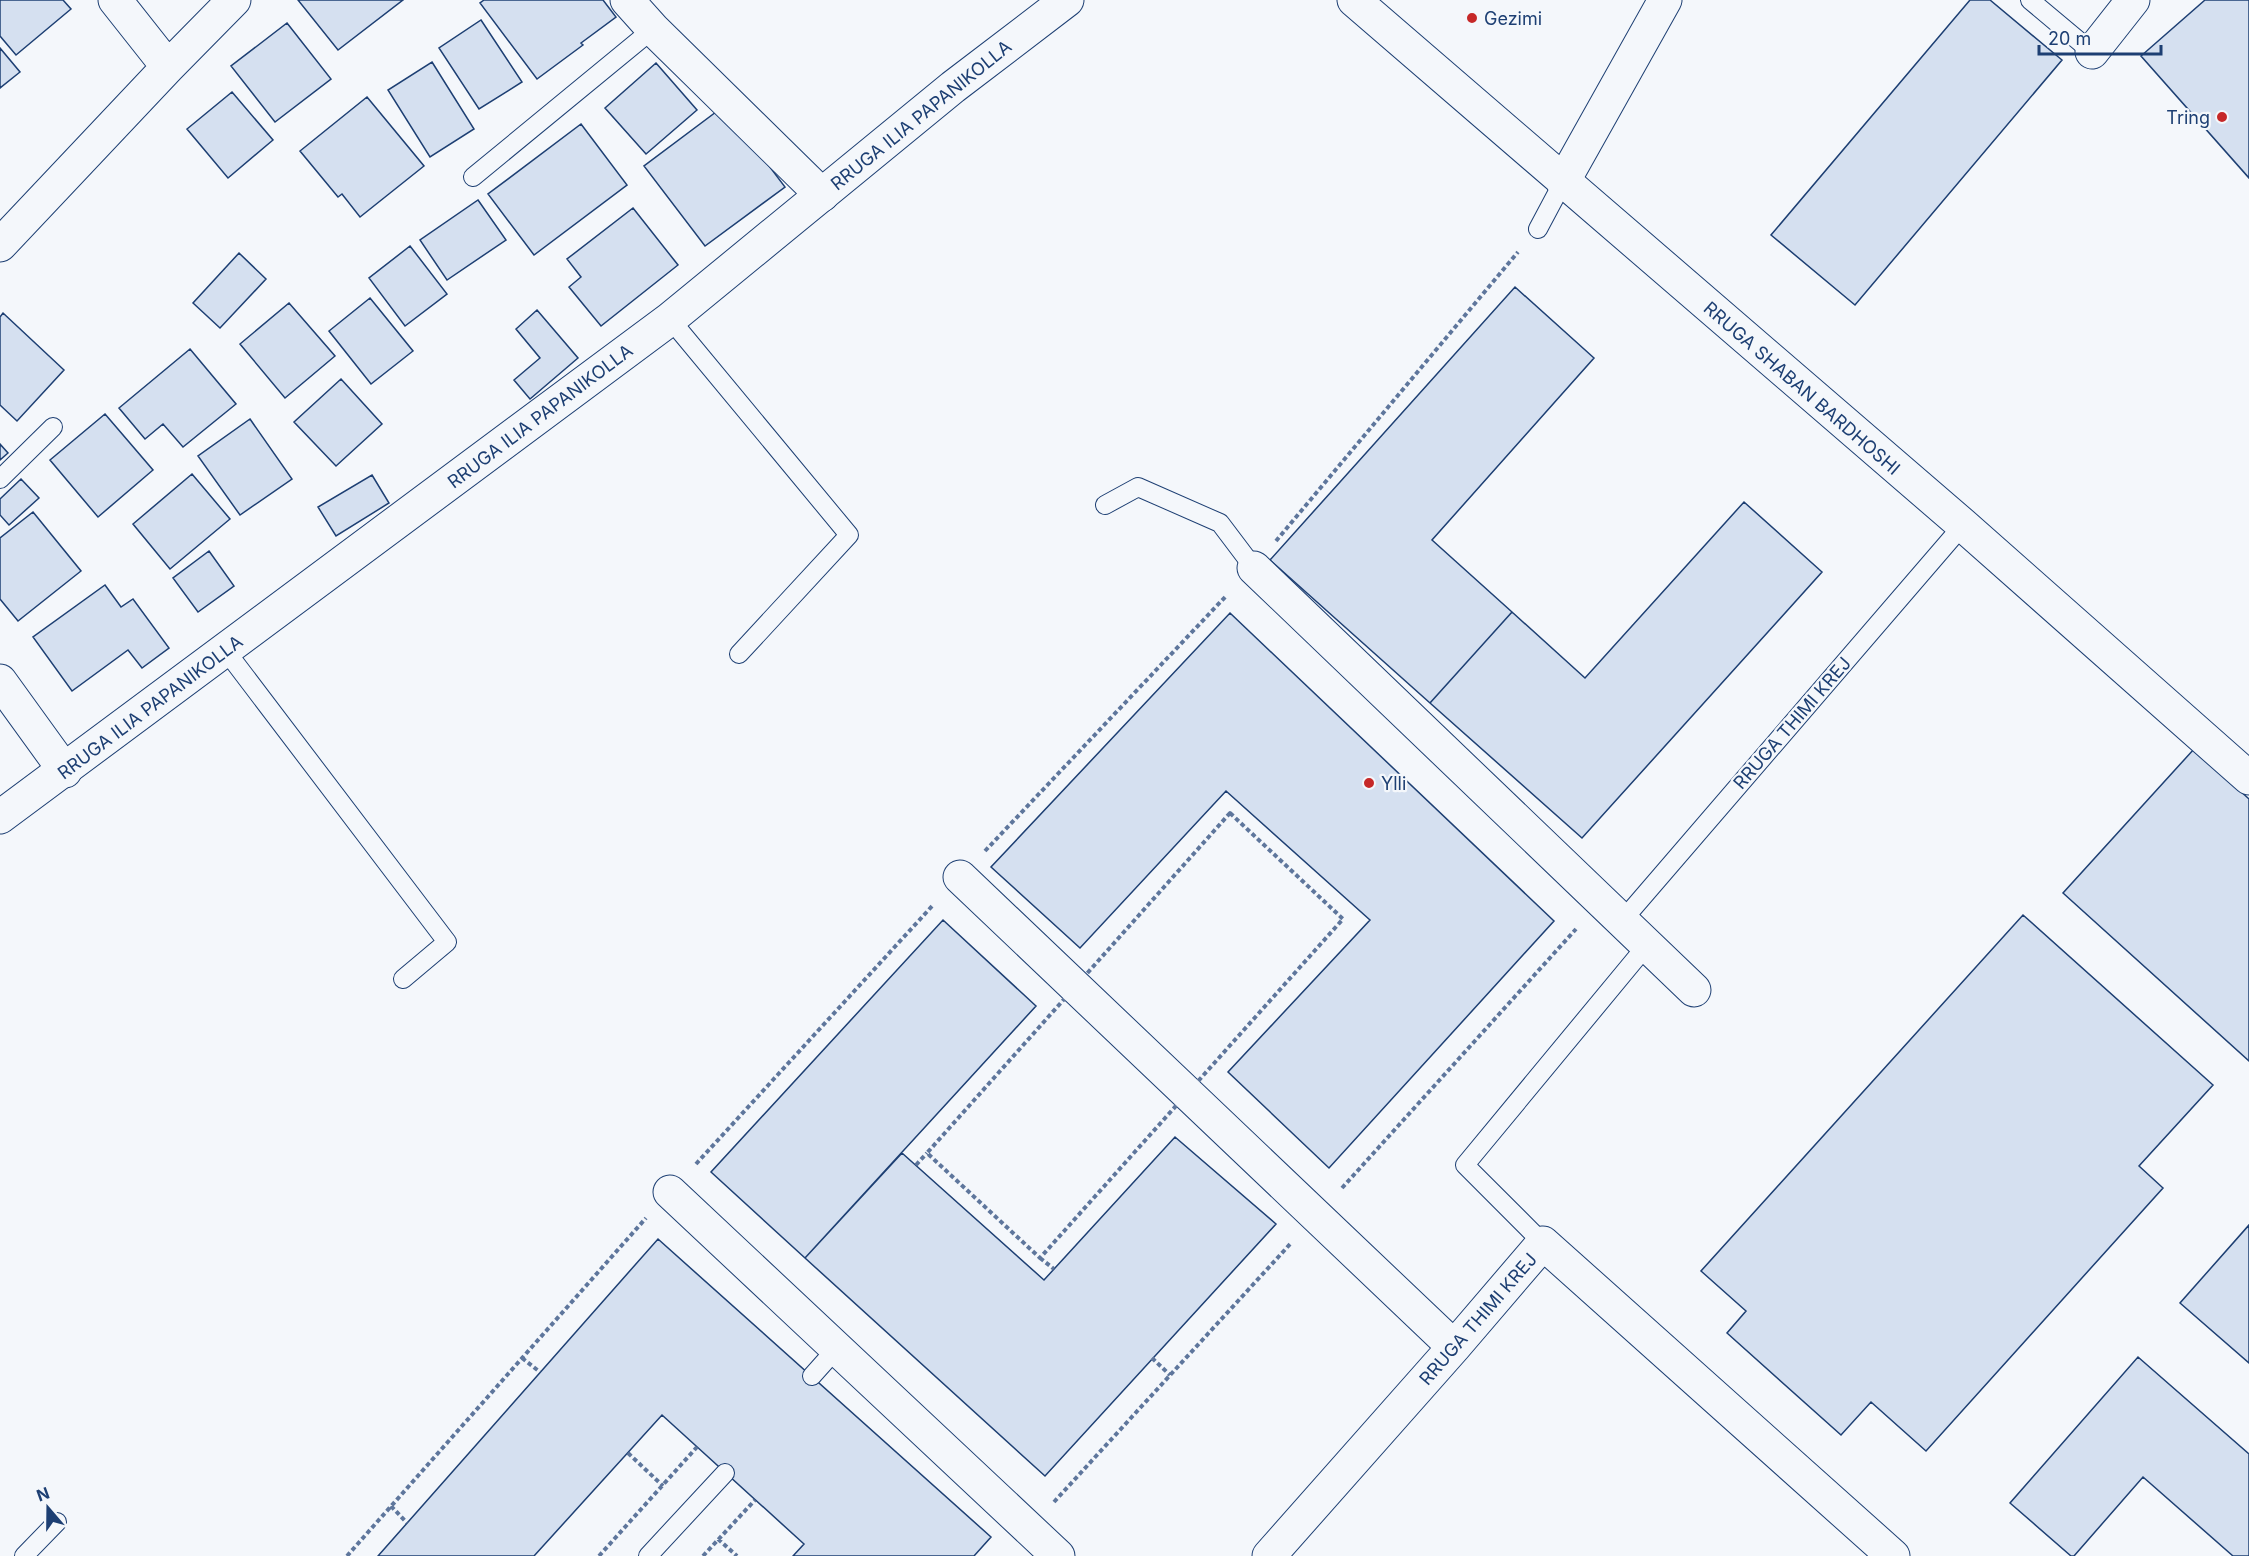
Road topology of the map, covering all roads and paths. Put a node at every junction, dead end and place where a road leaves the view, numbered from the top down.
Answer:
1 (115, 0) edge
2 (234, 0) edge
3 (627, 0) edge
4 (1067, 0) edge
5 (1354, 0) edge
6 (1665, 0) edge
7 (2030, 0) edge
8 (2133, 0) edge
9 (652, 29) junction
10 (2092, 52) joint
11 (168, 66) junction
12 (473, 177) dead end
13 (1563, 182) junction
14 (822, 195) junction
15 (1538, 229) dead end
16 (0, 245) edge
17 (670, 319) junction
18 (52, 427) dead end
19 (0, 479) edge
20 (1105, 506) dead end
21 (1963, 525) junction
22 (1254, 568) joint
23 (226, 651) junction
24 (739, 654) dead end
25 (0, 681) edge
26 (65, 771) junction
27 (2249, 778) edge
28 (0, 817) edge
29 (960, 877) dead end
30 (1611, 911) junction
31 (1647, 945) junction
32 (1098, 962) dead end
33 (402, 979) dead end
34 (1076, 987) junction
35 (1694, 990) dead end
36 (1212, 1065) dead end
37 (1188, 1093) junction
38 (927, 1153) junction
39 (916, 1165) dead end
40 (1351, 1178) dead end
41 (670, 1192) dead end
42 (1316, 1216) junction
43 (1543, 1243) junction
44 (1040, 1258) junction
45 (1054, 1269) dead end
46 (1455, 1347) junction
47 (837, 1348) junction
48 (522, 1358) dead end
49 (1152, 1359) dead end
50 (540, 1372) dead end
51 (1170, 1375) junction
52 (812, 1376) dead end
53 (697, 1447) dead end
54 (628, 1453) dead end
55 (725, 1473) dead end
56 (663, 1486) junction
57 (754, 1500) dead end
58 (391, 1506) dead end
59 (57, 1522) dead end
60 (407, 1522) dead end
61 (1030, 1529) junction
62 (718, 1539) junction
63 (24, 1556) edge
64 (599, 1556) edge
65 (648, 1556) edge
66 (703, 1556) edge
67 (737, 1556) edge
68 (1058, 1556) edge
69 (1269, 1556) edge
70 (1893, 1556) edge

1 - 11 street
2 - 11 street
3 - 9 street
4 - 14 street, RRUGA ILIA PAPANIKOLLA
5 - 13 street, RRUGA SHABAN BARDHOSHI
6 - 13 street
7 - 10 lane
8 - 10 street
9 - 12 lane
9 - 14 street
11 - 16 street
13 - 15 lane
13 - 21 street, RRUGA SHABAN BARDHOSHI
14 - 17 street, RRUGA ILIA PAPANIKOLLA
17 - 23 street, RRUGA ILIA PAPANIKOLLA
17 - 24 lane
18 - 19 lane
20 - 22 lane
21 - 27 street, RRUGA SHABAN BARDHOSHI
21 - 30 lane, RRUGA THIMI KREJ
22 - 30 street
23 - 26 street, RRUGA ILIA PAPANIKOLLA
23 - 33 lane
25 - 26 street
26 - 28 street, RRUGA ILIA PAPANIKOLLA
29 - 34 street
30 - 31 street
30 - 40 path
31 - 35 street
31 - 43 lane, RRUGA THIMI KREJ
32 - 36 path
34 - 37 street
34 - 38 path
37 - 42 street
37 - 44 path
38 - 39 path
38 - 44 path
41 - 47 street
42 - 46 street
42 - 51 path
43 - 46 street, RRUGA THIMI KREJ
43 - 70 street
44 - 45 path
46 - 69 street, RRUGA THIMI KREJ
47 - 52 lane
47 - 61 street
48 - 50 path
49 - 51 path
51 - 61 path
53 - 56 path
54 - 56 path
55 - 65 lane
56 - 64 path
57 - 62 path
58 - 60 path
59 - 63 lane
61 - 68 street
62 - 66 path
62 - 67 path

